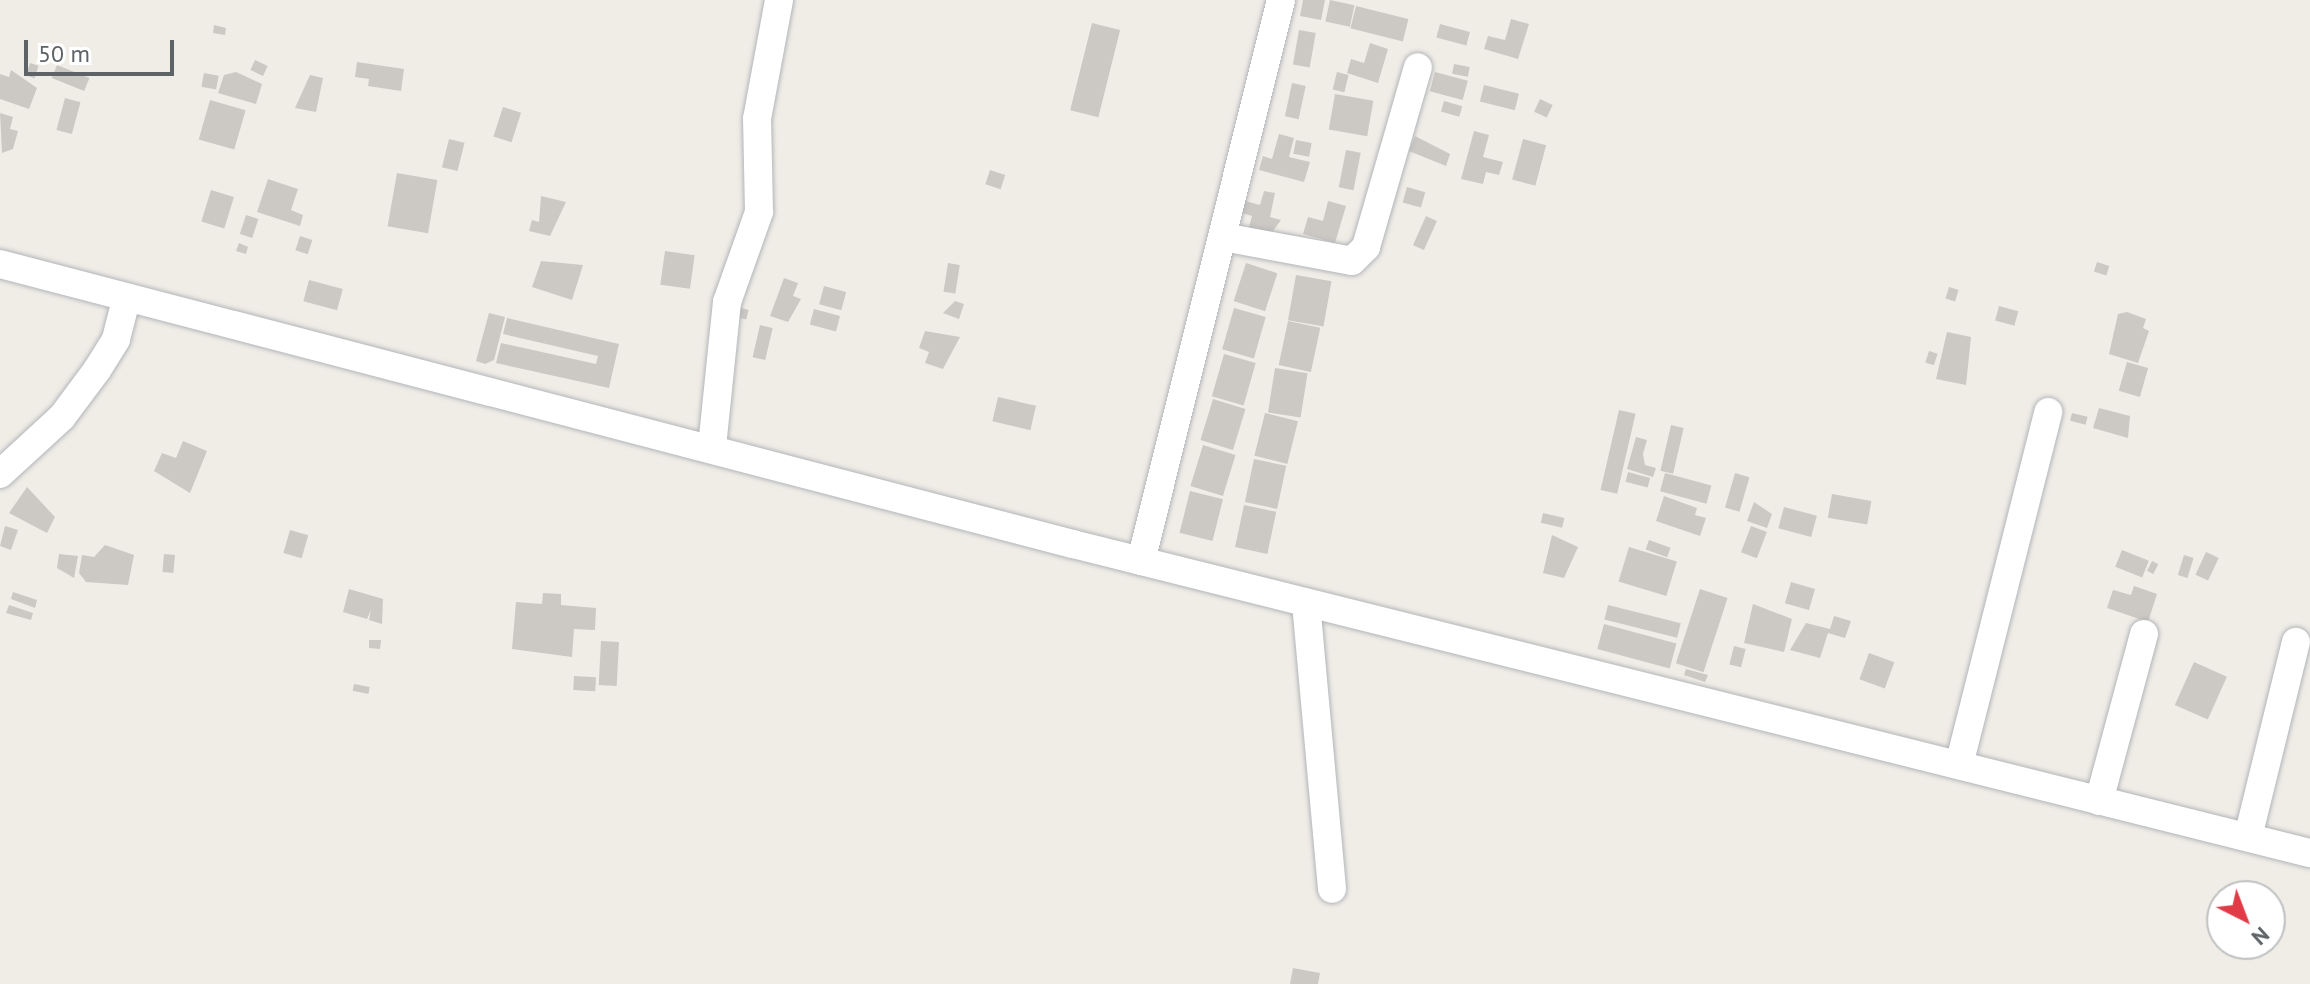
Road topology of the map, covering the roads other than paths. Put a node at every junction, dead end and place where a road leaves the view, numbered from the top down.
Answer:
1 (779, 0) edge
2 (1281, 0) edge
3 (1418, 67) dead end
4 (1223, 237) junction
5 (0, 264) edge
6 (126, 300) junction
7 (2048, 412) dead end
8 (712, 447) junction
9 (0, 474) edge
10 (1141, 561) junction
11 (1306, 603) junction
12 (2144, 634) dead end
13 (2296, 642) dead end
14 (1960, 761) junction
15 (2099, 801) junction
16 (2248, 837) junction
17 (2310, 853) edge
18 (1332, 889) dead end

1 - 8 street
2 - 4 street
3 - 4 street
4 - 10 street
5 - 6 street
6 - 8 street
6 - 9 street
7 - 14 street
8 - 10 street
10 - 11 street
11 - 14 street
11 - 18 street
12 - 15 street
13 - 16 street
14 - 15 street
15 - 16 street
16 - 17 street

